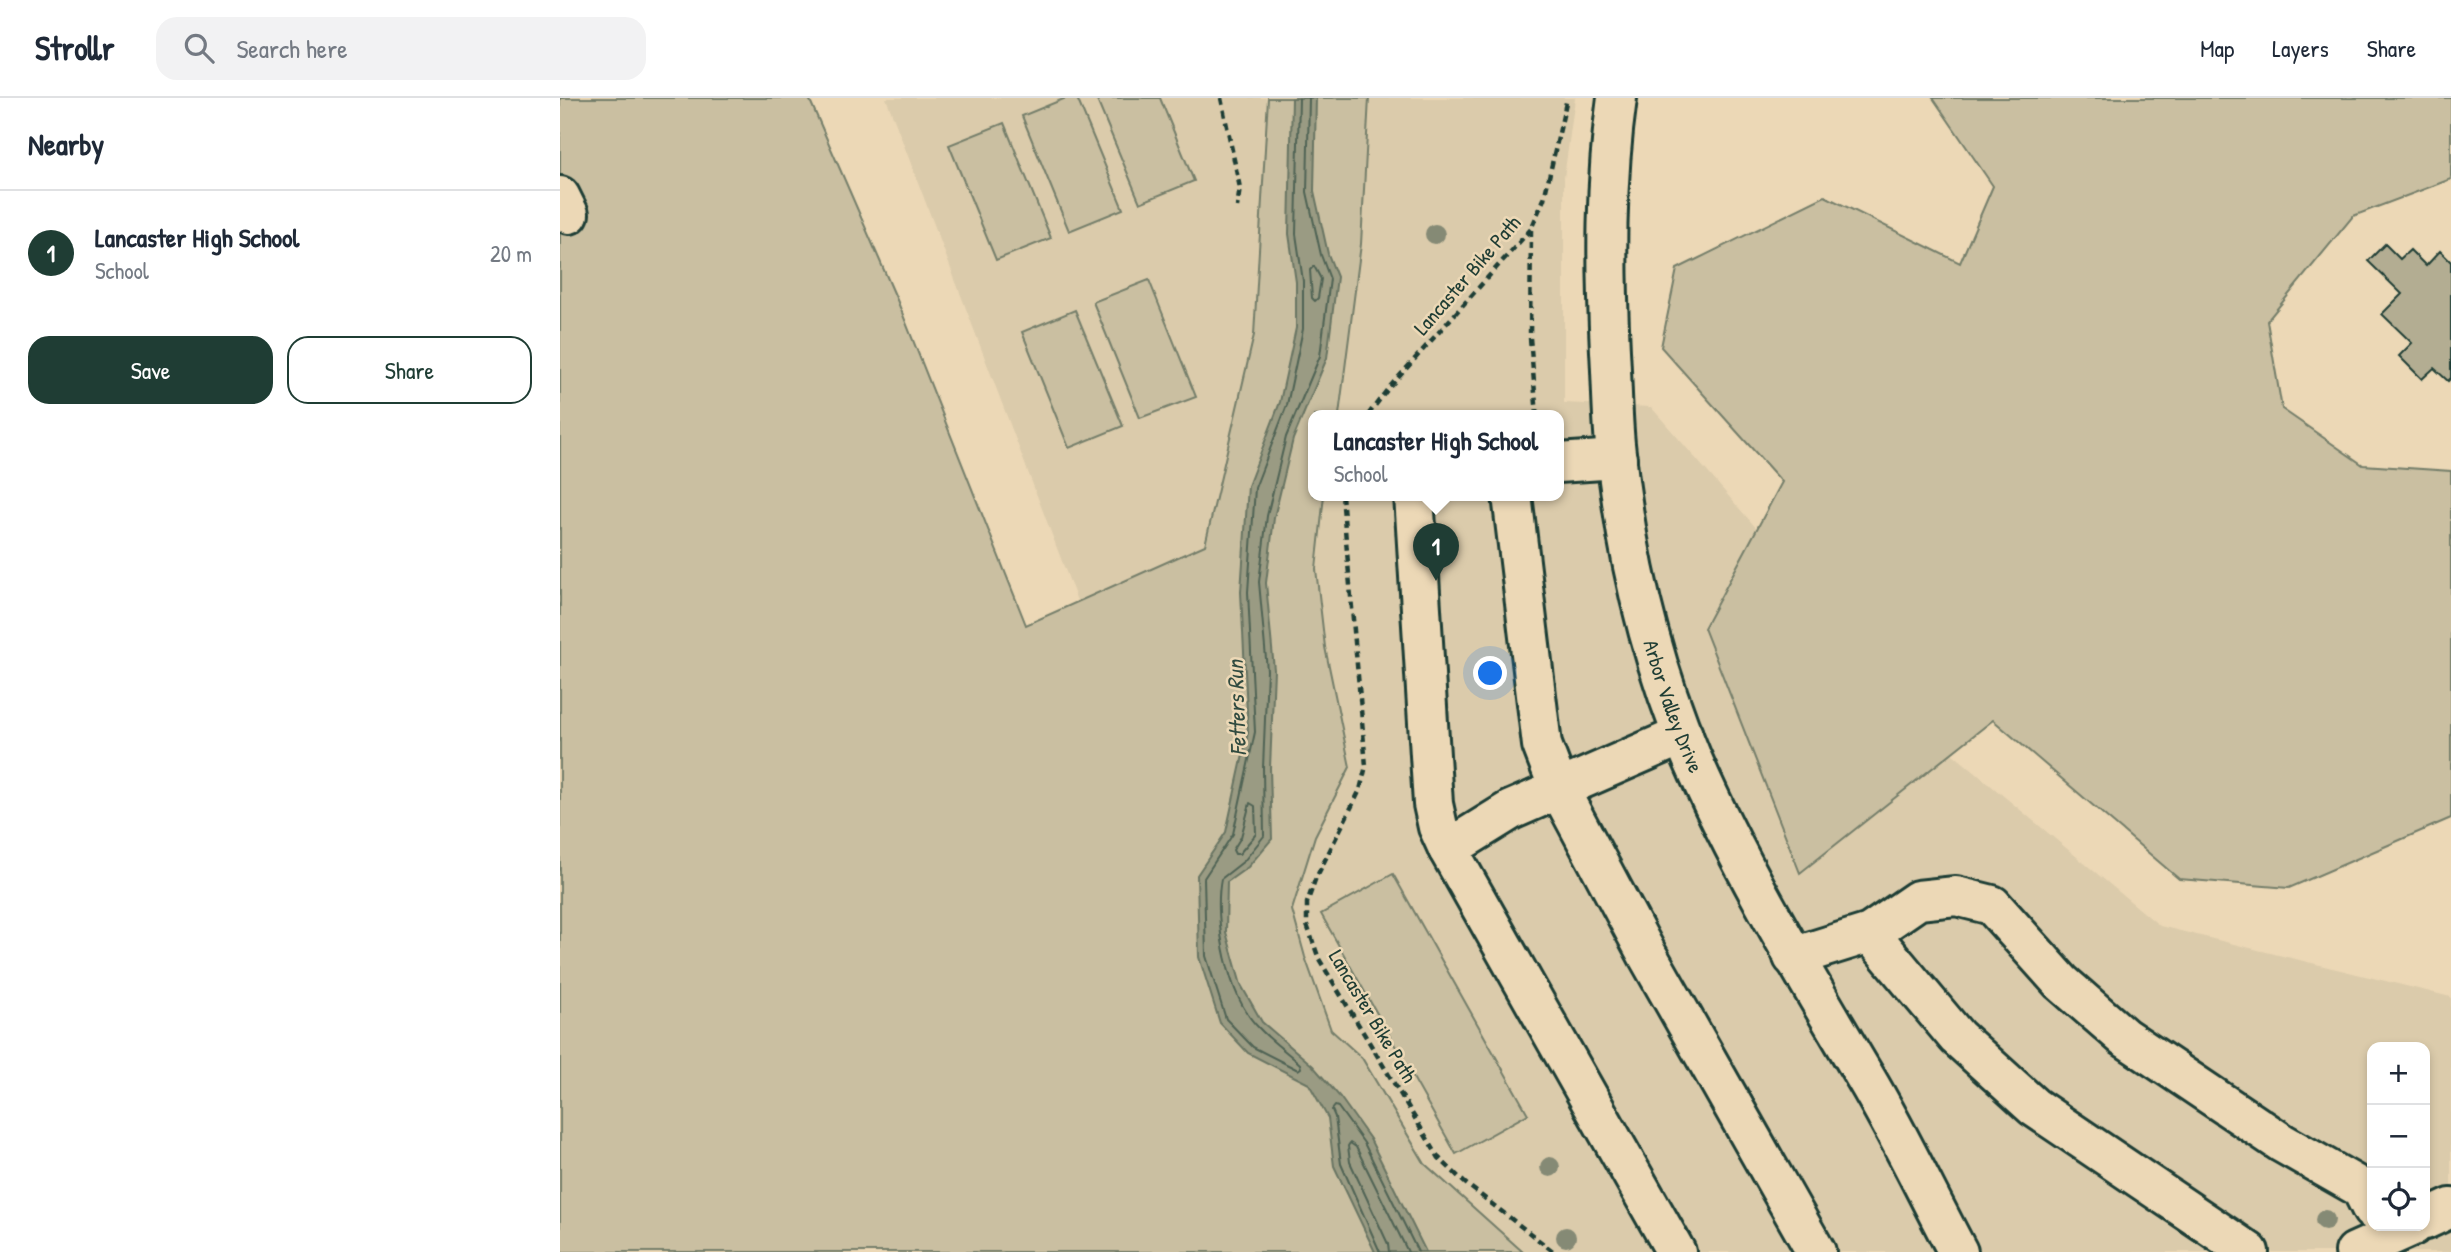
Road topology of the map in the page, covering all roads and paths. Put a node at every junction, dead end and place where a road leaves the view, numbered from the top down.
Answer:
1 (1221, 98) edge
2 (1567, 98) edge
3 (1617, 98) edge
4 (1237, 208) dead end
5 (1531, 229) junction
6 (1372, 410) edge
7 (1536, 410) edge
8 (1617, 459) junction
9 (1564, 463) edge
10 (1343, 501) edge
11 (1413, 501) edge
12 (1513, 501) edge
13 (1684, 735) junction
14 (1559, 789) junction
15 (1448, 849) junction
16 (1870, 933) junction
17 (1793, 957) junction
18 (2367, 1201) edge
19 (2451, 1208) edge
20 (2430, 1218) edge
21 (1554, 1252) edge
22 (1676, 1252) edge
23 (1816, 1252) edge
24 (1958, 1252) edge
25 (2249, 1252) edge

1 - 4 path
2 - 5 path, Lancaster Bike Path
3 - 8 lane, Arbor Valley Drive
5 - 6 path, Lancaster Bike Path
5 - 7 path
8 - 9 lane
8 - 13 lane, Arbor Valley Drive
10 - 21 path, Lancaster Bike Path
11 - 15 lane
12 - 14 lane
13 - 14 lane
13 - 17 lane, Arbor Valley Drive
14 - 15 lane
14 - 23 lane
15 - 22 lane
16 - 17 lane
16 - 18 lane
16 - 25 lane
17 - 24 lane, Arbor Valley Drive
19 - 20 lane

